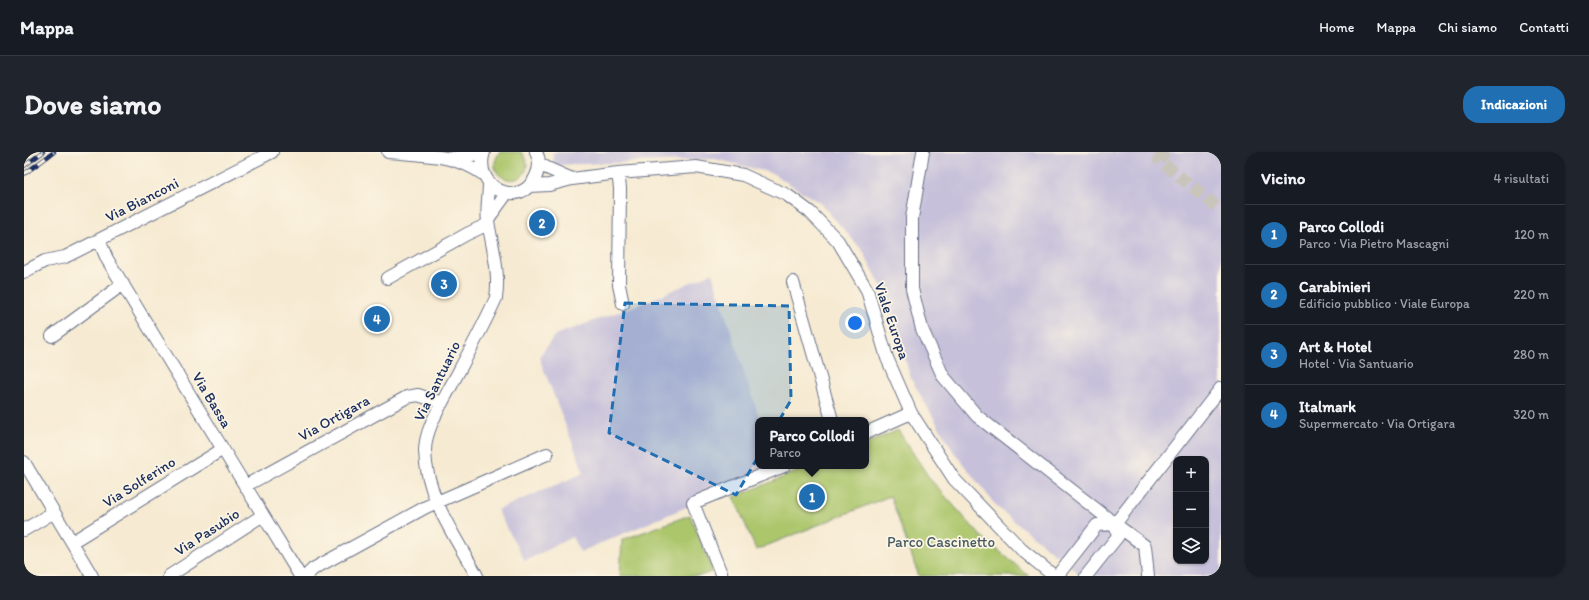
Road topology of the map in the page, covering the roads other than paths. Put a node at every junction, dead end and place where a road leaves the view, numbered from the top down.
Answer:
1 (272, 152) edge
2 (388, 152) edge
3 (483, 152) edge
4 (923, 152) edge
5 (538, 156) edge
6 (450, 158) junction
7 (618, 173) junction
8 (486, 179) junction
9 (572, 179) junction
10 (529, 186) junction
11 (507, 193) junction
12 (488, 222) junction
13 (99, 240) junction
14 (24, 272) edge
15 (388, 278) dead end
16 (793, 282) dead end
17 (123, 284) junction
18 (623, 304) dead end
19 (52, 336) dead end
20 (1221, 388) edge
21 (442, 403) junction
22 (911, 413) junction
23 (831, 417) edge
24 (869, 432) edge
25 (220, 445) junction
26 (546, 454) dead end
27 (24, 462) edge
28 (777, 469) edge
29 (245, 486) junction
30 (437, 502) junction
31 (54, 512) junction
32 (263, 515) junction
33 (1115, 524) junction
34 (24, 530) edge
35 (72, 542) junction
36 (92, 576) edge
37 (169, 576) edge
38 (300, 576) edge
39 (306, 576) edge
40 (477, 576) edge
41 (722, 576) edge
42 (1055, 576) edge
43 (1086, 576) edge
44 (1148, 576) edge

1 - 13 street, Via Bianconi
2 - 6 street
3 - 6 street
3 - 8 street, Via Santuario
4 - 33 street
5 - 9 street
5 - 10 street
6 - 8 street
7 - 9 street, Viale Europa
7 - 18 street
7 - 22 street, Viale Europa
8 - 11 street
8 - 12 street, Via Santuario
9 - 10 street, Viale Europa
10 - 11 street
11 - 12 street
12 - 15 street
12 - 21 street, Via Santuario
13 - 14 street, Via Bianconi
13 - 17 street, Via Bassa
16 - 23 street
17 - 19 street
17 - 25 street, Via Bassa
20 - 33 street
21 - 29 street, Via Ortigara
21 - 30 street, Via Santuario
22 - 24 street
22 - 42 street, Viale Europa
25 - 29 street, Via Bassa
25 - 35 street, Via Solferino
26 - 30 street
27 - 31 street
28 - 41 street
29 - 32 street, Via Bassa
30 - 39 street
30 - 40 street, Via Santuario
31 - 34 street
31 - 35 street
32 - 37 street, Via Pasubio
32 - 38 street, Via Bassa
33 - 42 street
33 - 43 street
33 - 44 street
35 - 36 street

